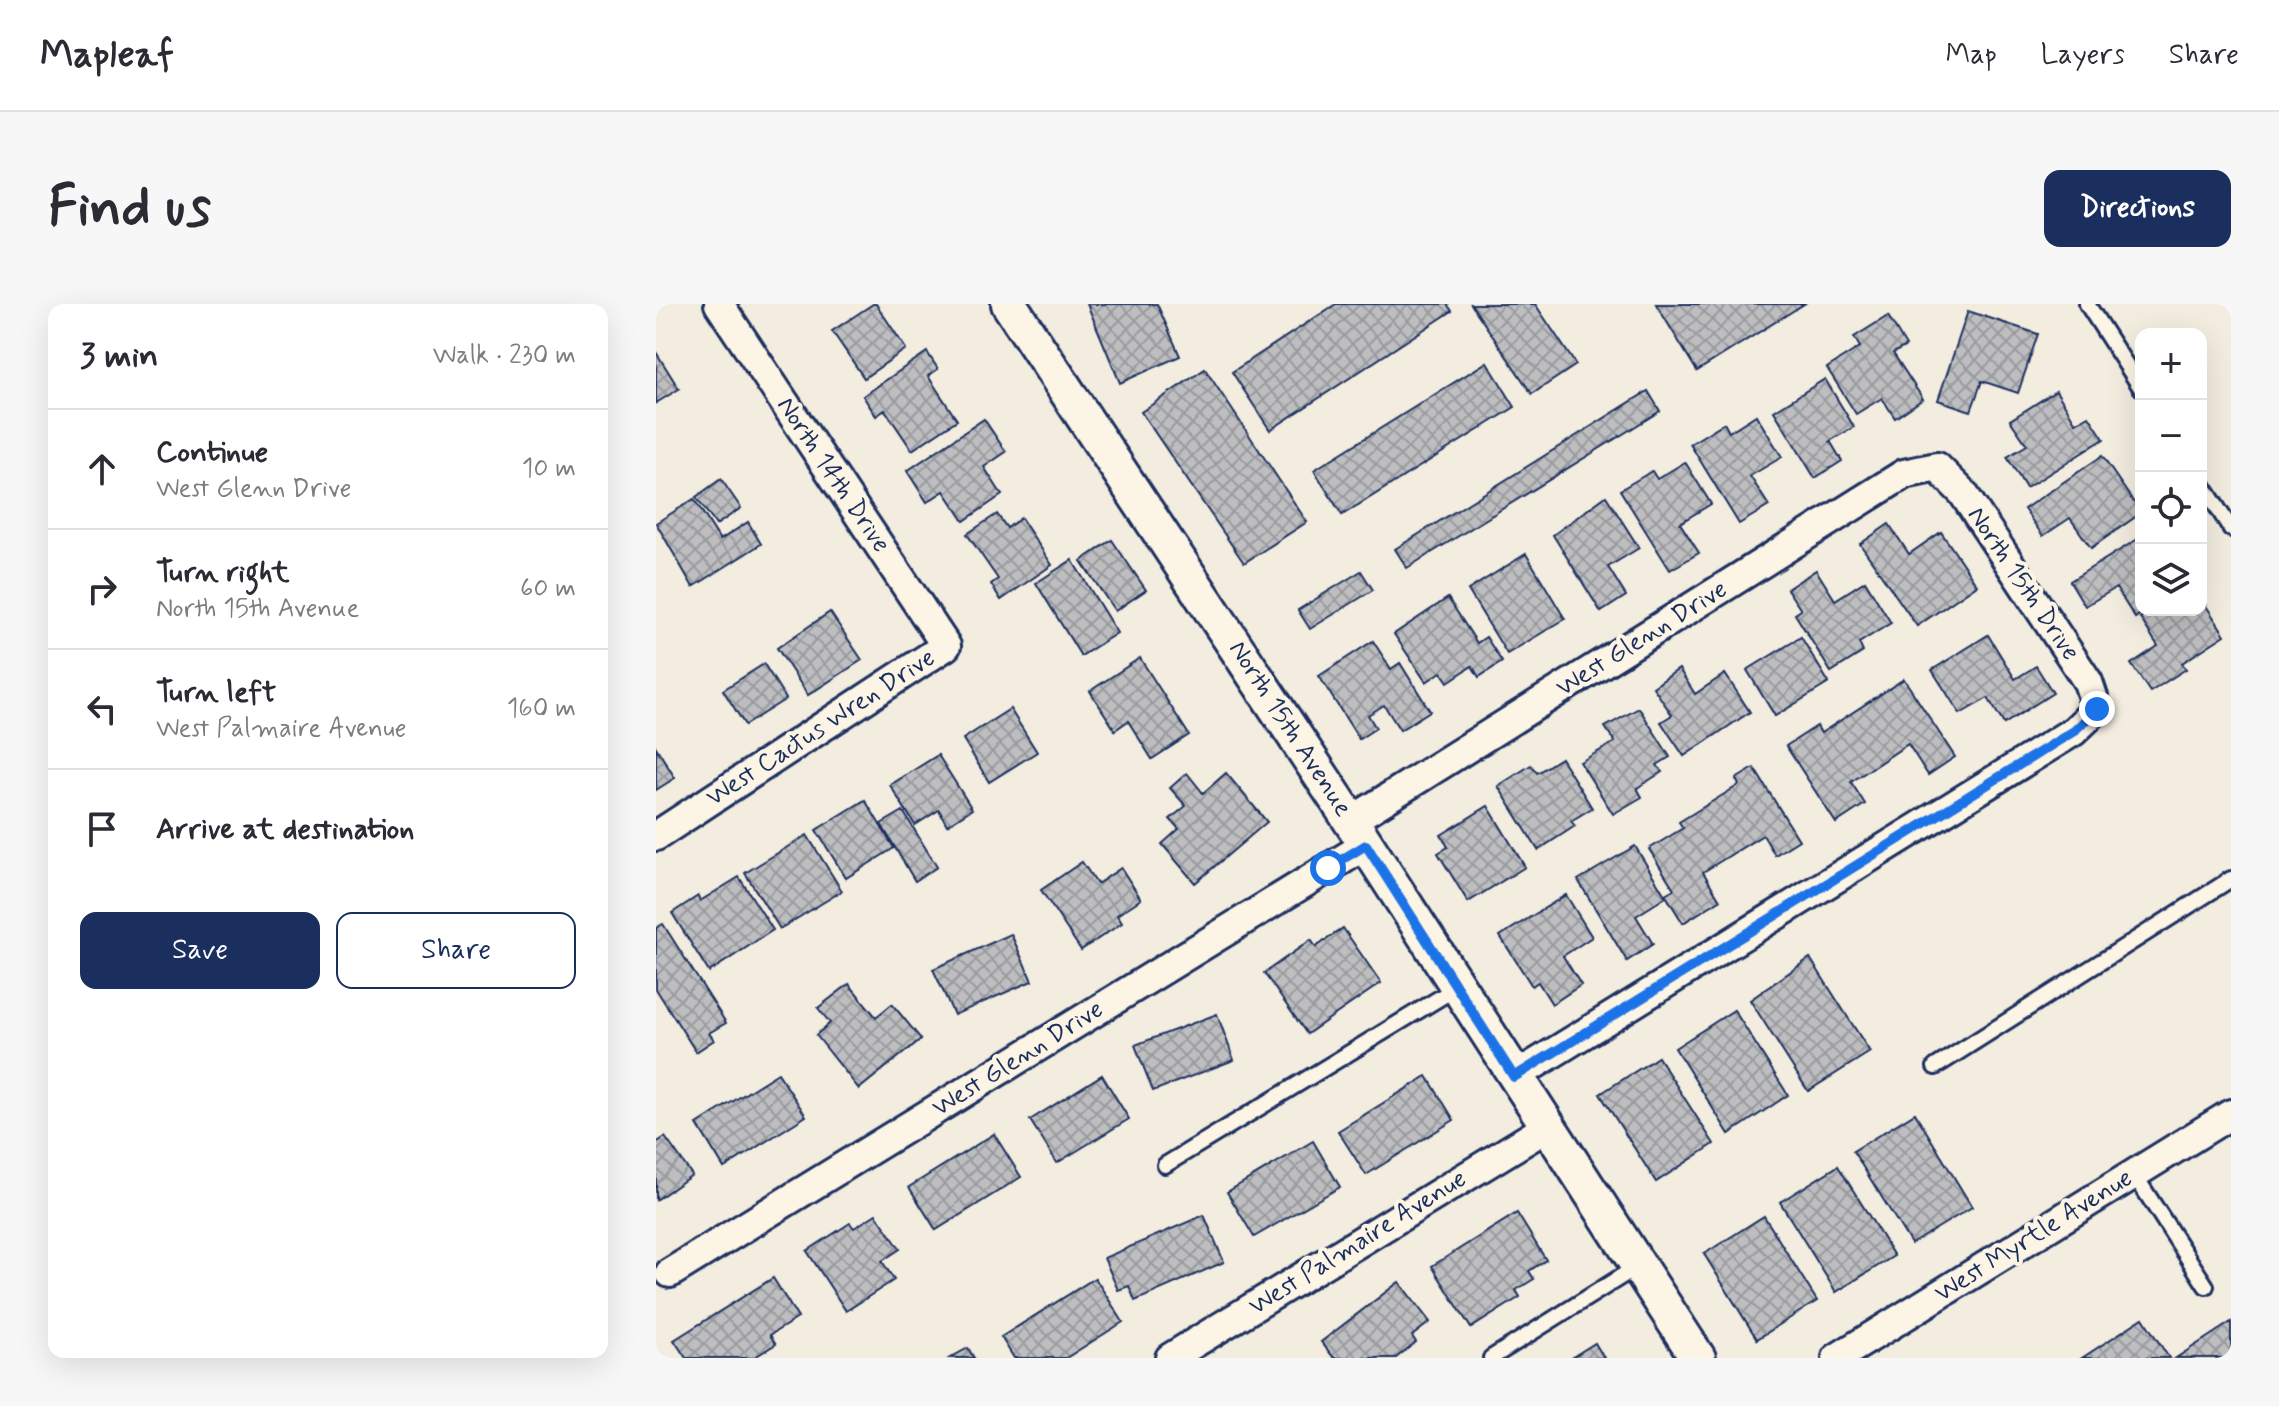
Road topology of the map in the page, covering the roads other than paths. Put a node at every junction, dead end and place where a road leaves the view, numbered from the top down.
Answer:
1 (719, 304) edge
2 (1009, 304) edge
3 (2087, 304) edge
4 (2135, 379) edge
5 (1937, 467) joint
6 (2207, 491) edge
7 (2231, 529) edge
8 (946, 646) joint
9 (1358, 833) junction
10 (656, 836) edge
11 (2231, 879) edge
12 (1456, 988) junction
13 (1935, 1067) dead end
14 (1514, 1077) junction
15 (2228, 1121) edge
16 (1547, 1127) junction
17 (1165, 1165) dead end
18 (2134, 1174) junction
19 (1638, 1266) junction
20 (670, 1273) dead end
21 (2206, 1286) dead end
22 (1170, 1358) edge
23 (1491, 1358) edge
24 (1698, 1358) edge
25 (1837, 1358) edge

1 - 8 street, North 14th Drive
2 - 9 street, North 15th Avenue
3 - 4 lane
5 - 9 street, West Glenn Drive
5 - 14 street, North 15th Drive
6 - 7 lane
8 - 10 street, West Cactus Wren Drive
9 - 12 street, North 15th Avenue
9 - 20 street, West Glenn Drive
11 - 13 lane
12 - 14 street, North 15th Avenue
12 - 17 lane
14 - 16 street, North 15th Avenue
15 - 18 street, West Myrtle Avenue
16 - 19 street, North 15th Avenue
16 - 22 street, West Palmaire Avenue
18 - 21 lane
18 - 25 street, West Myrtle Avenue
19 - 23 lane
19 - 24 street, North 15th Avenue

